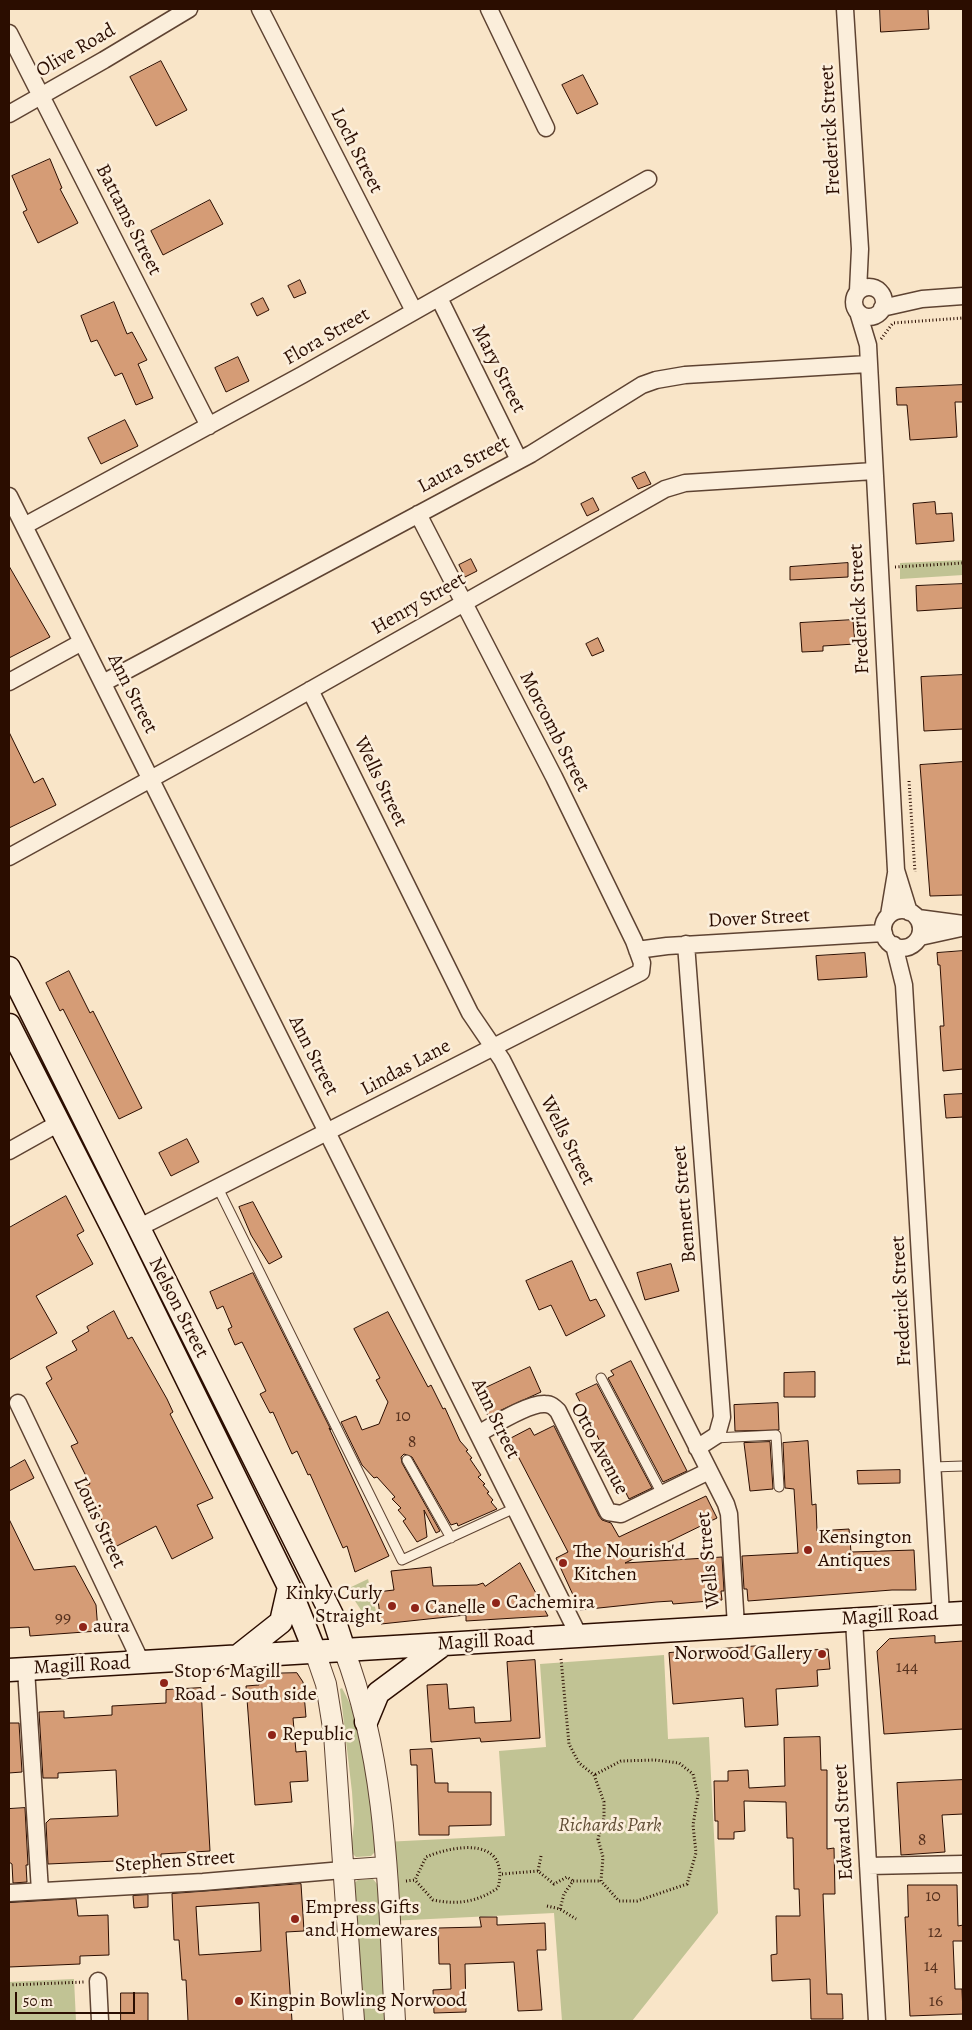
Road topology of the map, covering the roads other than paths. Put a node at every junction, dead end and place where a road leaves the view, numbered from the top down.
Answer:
1 (189, 9) edge
2 (260, 9) edge
3 (489, 9) edge
4 (845, 9) edge
5 (9, 34) edge
6 (40, 96) junction
7 (9, 114) edge
8 (546, 128) dead end
9 (648, 179) dead end
10 (871, 290) junction
11 (963, 296) edge
12 (439, 298) junction
13 (922, 299) junction
14 (881, 310) junction
15 (414, 311) junction
16 (858, 312) junction
17 (875, 347) junction
18 (868, 364) junction
19 (209, 426) junction
20 (520, 460) junction
21 (874, 471) junction
22 (9, 496) edge
23 (418, 514) junction
24 (24, 526) junction
25 (464, 603) junction
26 (82, 642) junction
27 (9, 682) edge
28 (103, 683) junction
29 (310, 690) junction
30 (150, 779) junction
31 (9, 857) edge
32 (896, 870) junction
33 (889, 915) junction
34 (914, 915) junction
35 (963, 926) edge
36 (889, 939) junction
37 (915, 942) junction
38 (686, 944) junction
39 (638, 950) junction
40 (9, 968) edge
41 (641, 972) joint
42 (904, 985) junction
43 (9, 1025) edge
44 (492, 1046) junction
45 (80, 1111) junction
46 (58, 1123) junction
47 (328, 1133) junction
48 (9, 1151) edge
49 (218, 1188) junction
50 (138, 1228) junction
51 (601, 1378) dead end
52 (18, 1403) dead end
53 (478, 1434) junction
54 (714, 1438) junction
55 (697, 1448) junction
56 (407, 1460) dead end
57 (963, 1466) edge
58 (932, 1467) junction
59 (709, 1471) junction
60 (779, 1487) dead end
61 (662, 1494) junction
62 (515, 1508) junction
63 (451, 1538) junction
64 (289, 1587) junction
65 (952, 1614) edge
66 (854, 1620) junction
67 (736, 1626) junction
68 (579, 1636) junction
69 (444, 1644) junction
70 (344, 1650) junction
71 (315, 1652) junction
72 (238, 1656) junction
73 (141, 1662) junction
74 (17, 1669) edge
75 (366, 1722) junction
76 (963, 1864) edge
77 (868, 1866) junction
78 (385, 1867) junction
79 (343, 1870) junction
80 (40, 1892) junction
81 (9, 1894) edge
82 (98, 1981) road end
83 (100, 2021) edge
84 (354, 2021) edge
85 (395, 2021) edge
86 (877, 2021) edge

1 - 6 street, Olive Road
2 - 15 street, Loch Street
3 - 8 street
4 - 10 street, Frederick Street
5 - 6 street, Battams Street
6 - 7 street, Olive Road
6 - 19 street, Battams Street
9 - 12 street, Flora Street
10 - 13 street
10 - 14 street
10 - 16 street
11 - 13 street
12 - 15 street, Flora Street
12 - 20 street, Mary Street
13 - 14 street
14 - 16 street
14 - 17 street, Frederick Street
15 - 19 street, Flora Street
16 - 17 street, Frederick Street
17 - 18 street, Frederick Street
18 - 20 street, Laura Street
18 - 21 street, Frederick Street
19 - 24 street, Flora Street
20 - 23 street, Laura Street
21 - 25 street, Henry Street
21 - 32 street, Frederick Street
22 - 24 street, Ann Street
23 - 25 street, Morcomb Street
23 - 28 street, Laura Street
24 - 26 street, Ann Street
25 - 29 street, Henry Street
25 - 39 street, Morcomb Street
26 - 27 street
26 - 28 street, Ann Street
28 - 30 street, Ann Street
29 - 30 street, Henry Street
29 - 44 street, Wells Street
30 - 31 street, Henry Street
30 - 47 street, Ann Street
32 - 33 street, Frederick Street
32 - 34 street, Frederick Street
33 - 34 street
33 - 36 street
34 - 35 street
34 - 37 street
35 - 37 street
36 - 37 street
36 - 38 street, Dover Street
36 - 42 street, Frederick Street
37 - 42 street, Frederick Street
38 - 39 street, Dover Street
38 - 54 street, Bennett Street
39 - 41 street, Morcomb Street
40 - 45 main road, Nelson Street
41 - 44 street, Lindas Lane
42 - 58 street, Frederick Street
43 - 46 main road, Nelson Street
44 - 47 street, Lindas Lane
44 - 55 street, Wells Street
45 - 46 main road
45 - 50 main road, Nelson Street
46 - 48 street
46 - 64 main road, Nelson Street
47 - 49 street, Lindas Lane
47 - 53 street, Ann Street
49 - 50 street, Lindas Lane
49 - 63 lane
50 - 70 main road, Nelson Street
51 - 61 lane
52 - 73 street, Louis Street
53 - 61 street, Otto Avenue
53 - 62 street, Ann Street
54 - 55 street
54 - 60 lane
55 - 59 street, Wells Street
56 - 63 lane
57 - 58 lane
58 - 65 street, Frederick Street
59 - 61 street, Otto Avenue
59 - 67 street, Wells Street
62 - 63 lane
62 - 68 street, Ann Street
64 - 71 main road, Nelson Street
64 - 72 main road
65 - 66 main road, Magill Road
66 - 67 main road, Magill Road
66 - 77 street, Edward Street
67 - 68 main road, Magill Road
68 - 69 main road, Magill Road
69 - 70 main road, Magill Road
69 - 75 main road
70 - 71 main road, Magill Road
70 - 75 street
71 - 72 main road, Magill Road
71 - 79 street
72 - 73 main road, Magill Road
73 - 74 main road, Magill Road
74 - 80 street
75 - 78 street
76 - 77 street
77 - 86 street, Edward Street
78 - 79 street
78 - 85 street
79 - 80 street, Stephen Street
79 - 84 street
80 - 81 street, Stephen Street
82 - 83 street

